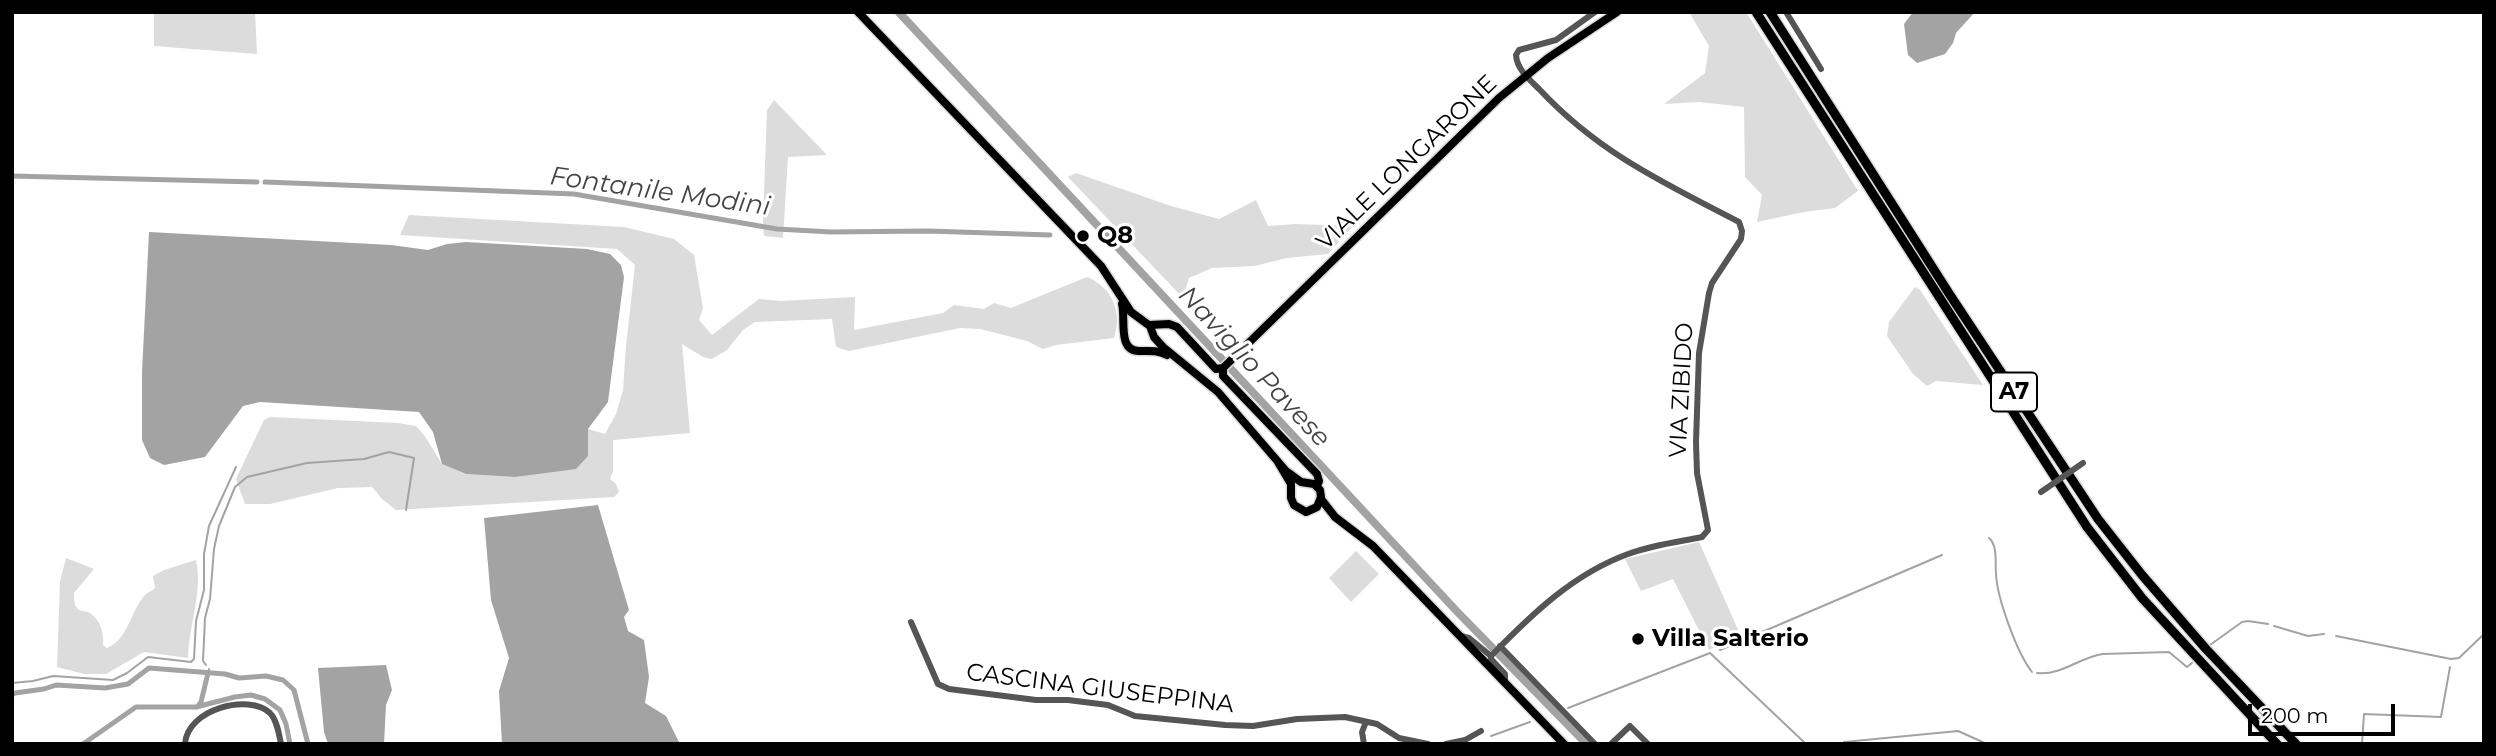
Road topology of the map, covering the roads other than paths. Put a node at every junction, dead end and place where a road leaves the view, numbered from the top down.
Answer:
1 (858, 12) edge
2 (1595, 12) edge
3 (1617, 12) edge
4 (1756, 12) edge
5 (1770, 12) edge
6 (1786, 12) edge
7 (1821, 69) dead end
8 (1526, 76) junction
9 (1119, 294) junction
10 (1146, 324) junction
11 (1124, 334) junction
12 (1154, 335) junction
13 (1142, 351) junction
14 (1178, 360) junction
15 (1223, 368) junction
16 (1278, 462) junction
17 (2083, 463) dead end
18 (1301, 482) junction
19 (1317, 486) junction
20 (1292, 490) junction
21 (2041, 492) dead end
22 (1321, 499) junction
23 (1313, 510) junction
24 (1335, 517) junction
25 (911, 622) dead end
26 (1461, 636) junction
27 (1500, 646) junction
28 (1491, 656) junction
29 (1505, 682) junction
30 (1366, 722) junction
31 (1482, 731) dead end
32 (185, 744) edge
33 (281, 744) edge
34 (1364, 744) edge
35 (1427, 744) edge
36 (1446, 744) edge
37 (1564, 744) edge
38 (1595, 744) edge
39 (1611, 744) edge
40 (1648, 744) edge
41 (2277, 744) edge
42 (2296, 744) edge

1 - 9 main road
2 - 8 street
3 - 8 main road, VIALE LONGARONE
4 - 41 highway, A7
5 - 42 highway, A7
6 - 7 street
8 - 15 main road, VIALE LONGARONE
8 - 27 street, VIA ZIBIDO
9 - 10 main road
9 - 11 main road
10 - 11 main road
10 - 12 main road
10 - 15 main road
11 - 13 main road
12 - 13 main road
12 - 14 main road
13 - 14 main road
14 - 16 main road
15 - 19 main road
16 - 18 main road
16 - 20 main road
17 - 21 street, bridge
18 - 19 main road
18 - 20 main road
19 - 22 main road
20 - 23 main road
22 - 23 main road
22 - 24 main road
23 - 24 main road
24 - 26 main road
25 - 30 street, CASCINA GIUSEPPINA
26 - 28 street
26 - 29 main road
27 - 28 street, VIA ZIBIDO
27 - 38 street
28 - 29 street
29 - 37 main road
30 - 34 street
30 - 35 street, CASCINA GIUSEPPINA
31 - 36 street
32 - 33 street
39 - 40 street

